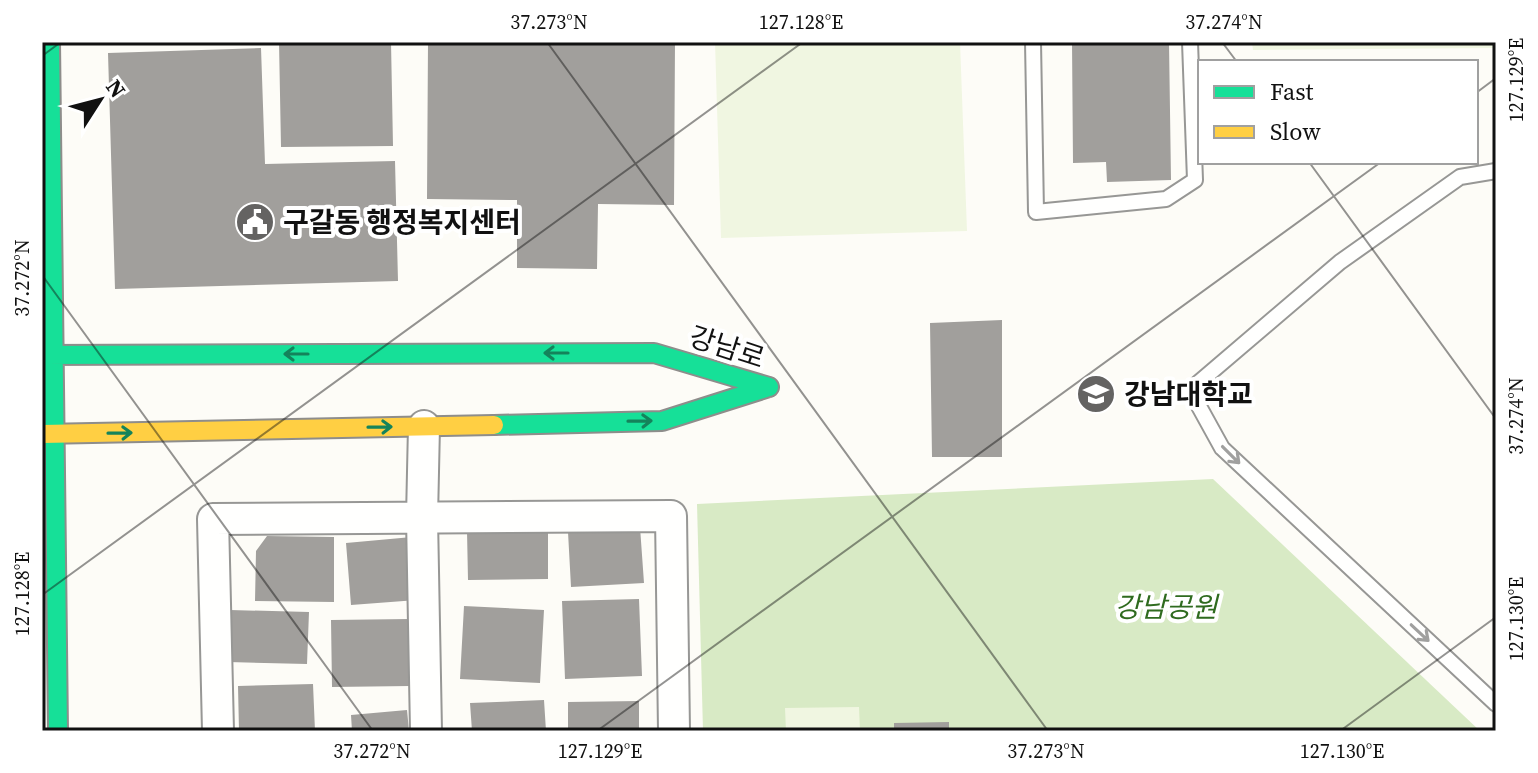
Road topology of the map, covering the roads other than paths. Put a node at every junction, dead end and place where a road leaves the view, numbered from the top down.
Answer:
1 (50, 42) edge
2 (1033, 42) edge
3 (1190, 42) edge
4 (1496, 171) edge
5 (52, 228) junction
6 (42, 253) edge
7 (49, 355) edge
8 (424, 426) junction
9 (49, 434) edge
10 (422, 518) junction
11 (42, 533) edge
12 (55, 555) junction
13 (1496, 704) edge
14 (58, 731) edge
15 (218, 731) edge
16 (426, 731) edge
17 (674, 731) edge

1 - 5 street
2 - 3 lane
4 -> 13 lane
5 - 6 street
5 - 7 street
8 -> 7 street, 강남로
7 - 9 street
9 -> 8 street, 강남로
8 - 10 street
9 - 12 street
10 - 15 street
10 - 16 street
10 - 17 street
11 - 12 street
12 - 14 street

